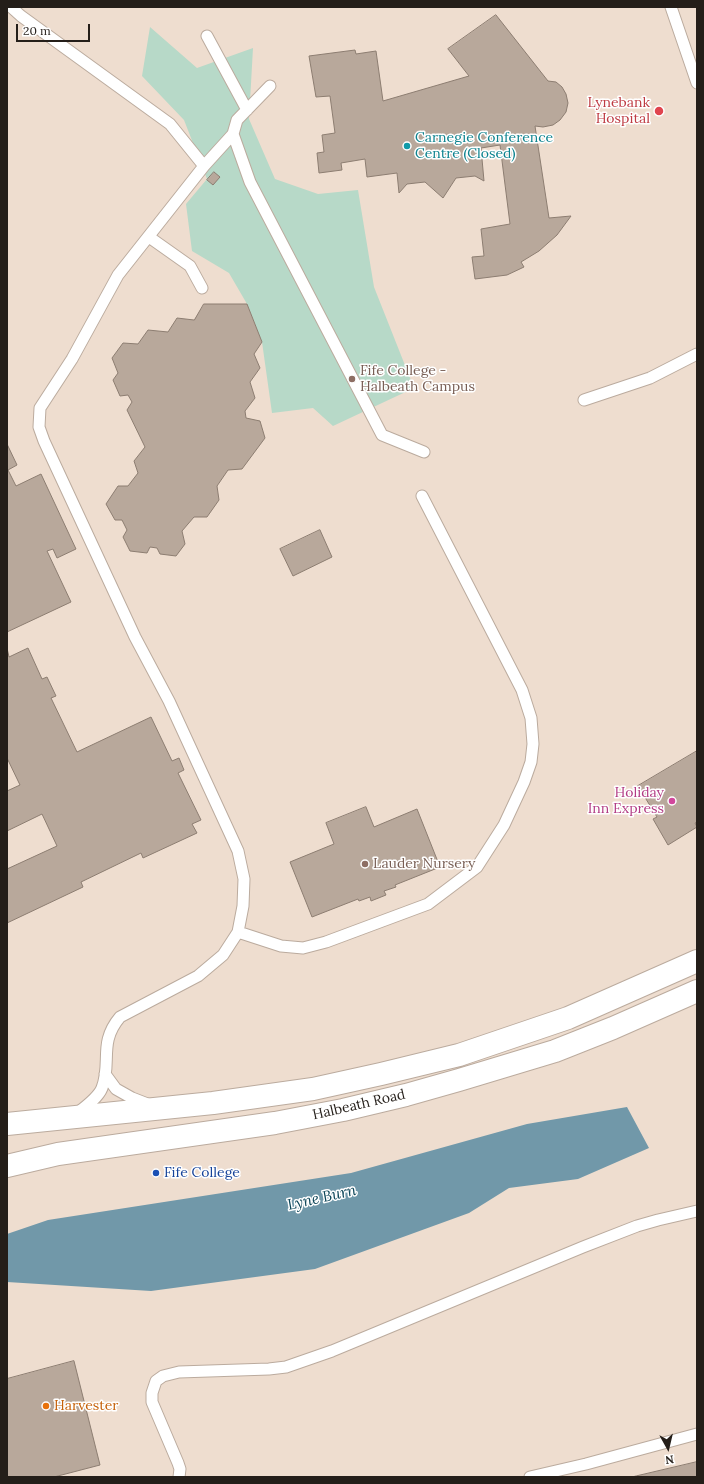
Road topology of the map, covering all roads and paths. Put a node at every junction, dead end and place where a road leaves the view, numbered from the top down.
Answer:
1 (11, 7) edge
2 (671, 7) edge
3 (207, 36) dead end
4 (697, 83) edge
5 (270, 86) dead end
6 (247, 110) junction
7 (233, 134) junction
8 (204, 166) junction
9 (149, 237) junction
10 (202, 288) dead end
11 (697, 354) edge
12 (584, 400) dead end
13 (424, 452) dead end
14 (422, 496) dead end
15 (238, 932) junction
16 (697, 961) edge
17 (697, 991) edge
18 (105, 1074) junction
19 (156, 1108) junction
20 (74, 1116) junction
21 (7, 1124) edge
22 (7, 1166) edge
23 (697, 1211) edge
24 (697, 1434) edge
25 (179, 1477) edge
26 (530, 1477) edge

1 - 8 lane
2 - 4 lane
3 - 6 lane
5 - 6 lane
6 - 7 lane
7 - 8 lane
7 - 13 lane
8 - 9 lane
9 - 10 lane
9 - 15 lane
11 - 12 lane
14 - 15 lane
15 - 18 lane
16 - 19 main road, Halbeath Road
17 - 22 main road, Halbeath Road
18 - 19 lane
18 - 20 lane
19 - 20 main road, Halbeath Road
20 - 21 main road, Halbeath Road
23 - 25 lane
24 - 26 lane

